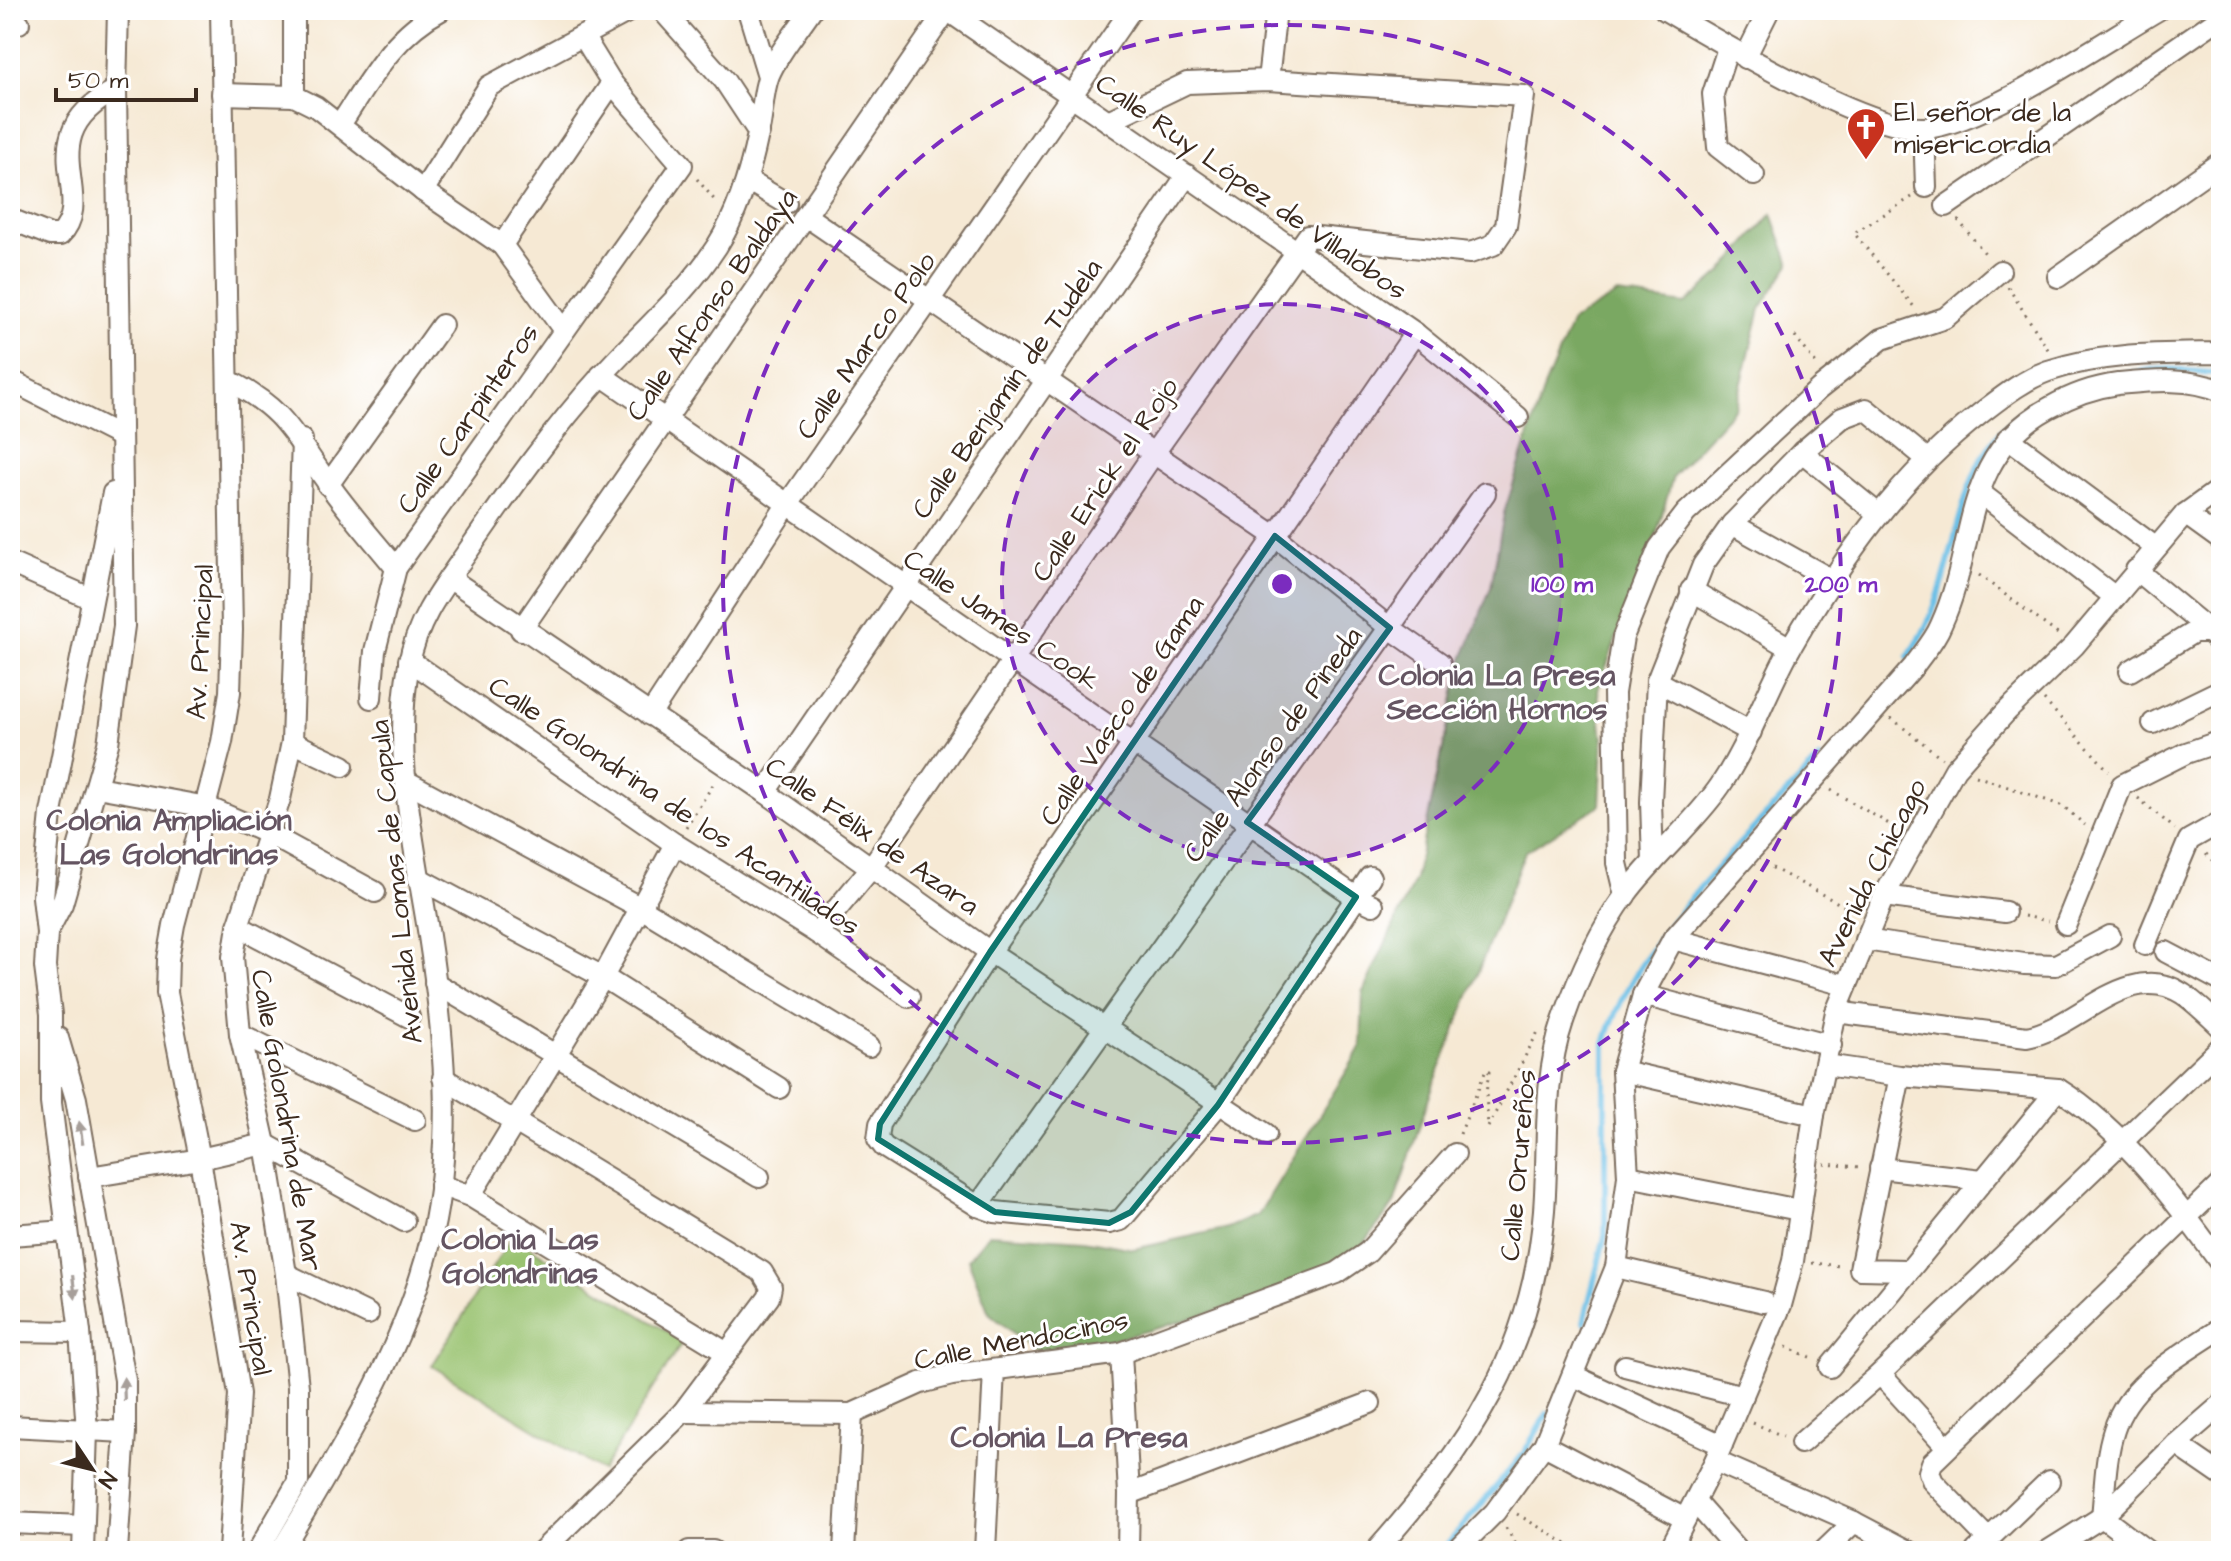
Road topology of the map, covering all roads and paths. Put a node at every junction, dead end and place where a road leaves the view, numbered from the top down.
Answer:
1 (118, 10) edge
2 (221, 10) edge
3 (294, 10) edge
4 (441, 10) edge
5 (631, 10) edge
6 (662, 10) edge
7 (748, 10) edge
8 (811, 10) edge
9 (947, 10) edge
10 (1131, 10) edge
11 (1276, 10) edge
12 (1665, 10) edge
13 (1769, 10) edge
14 (2158, 10) edge
15 (2221, 17) edge
16 (583, 36) junction
17 (1737, 53) junction
18 (768, 76) junction
19 (1268, 80) junction
20 (612, 83) junction
21 (116, 90) junction
22 (222, 94) junction
23 (294, 96) junction
24 (1072, 96) junction
25 (1108, 121) junction
26 (340, 125) junction
27 (1924, 128) junction
28 (759, 133) junction
29 (2221, 162) edge
30 (682, 165) junction
31 (1187, 175) junction
32 (1754, 175) dead end
33 (747, 180) junction
34 (1926, 187) joint
35 (423, 191) junction
36 (786, 203) dead end
37 (1946, 206) dead end
38 (806, 216) junction
39 (10, 219) edge
40 (730, 223) junction
41 (502, 245) junction
42 (1296, 251) junction
43 (2000, 271) dead end
44 (2058, 277) dead end
45 (930, 301) junction
46 (1928, 324) junction
47 (442, 325) dead end
48 (563, 329) junction
49 (1415, 333) junction
50 (1795, 336) dead end
51 (2221, 353) edge
52 (601, 375) junction
53 (10, 380) edge
54 (1046, 380) junction
55 (229, 381) junction
56 (1830, 382) junction
57 (2221, 391) edge
58 (1518, 417) dead end
59 (665, 418) junction
60 (2008, 438) junction
61 (302, 440) junction
62 (121, 445) junction
63 (1802, 452) junction
64 (1154, 453) junction
65 (1927, 459) junction
66 (328, 485) junction
67 (2221, 488) edge
68 (1979, 492) junction
69 (1485, 493) dead end
70 (787, 505) junction
71 (1877, 513) junction
72 (2185, 514) junction
73 (1732, 524) junction
74 (1275, 536) junction
75 (2221, 540) edge
76 (2155, 547) junction
77 (1960, 560) junction
78 (10, 563) edge
79 (396, 568) junction
80 (2136, 570) junction
81 (449, 578) junction
82 (1832, 580) junction
83 (903, 586) junction
84 (1691, 590) junction
85 (2115, 597) junction
86 (92, 599) junction
87 (1390, 628) junction
88 (521, 630) junction
89 (2218, 641) edge
90 (2074, 646) junction
91 (1790, 648) junction
92 (409, 660) junction
93 (1014, 662) junction
94 (1440, 663) dead end
95 (2130, 671) dead end
96 (1657, 681) junction
97 (2221, 690) edge
98 (371, 698) dead end
99 (1879, 709) junction
100 (650, 715) junction
101 (2153, 723) dead end
102 (1751, 732) junction
103 (2221, 741) edge
104 (292, 742) junction
105 (1133, 742) junction
106 (343, 766) dead end
107 (725, 766) junction
108 (1955, 769) junction
109 (1814, 780) junction
110 (406, 781) junction
111 (97, 787) junction
112 (765, 792) junction
113 (207, 807) junction
114 (1247, 822) junction
115 (2221, 822) edge
116 (267, 833) junction
117 (2100, 838) junction
118 (1915, 839) junction
119 (675, 844) junction
120 (1747, 854) junction
121 (1653, 862) junction
122 (871, 868) junction
123 (1370, 877) dead end
124 (418, 878) junction
125 (375, 892) dead end
126 (1625, 896) junction
127 (1884, 896) junction
128 (1365, 901) junction
129 (641, 908) junction
130 (2005, 912) dead end
131 (2066, 924) dead end
132 (238, 926) junction
133 (1869, 931) junction
134 (47, 933) junction
135 (817, 933) junction
136 (2110, 936) dead end
137 (1673, 939) junction
138 (2145, 945) dead end
139 (990, 952) junction
140 (2166, 952) dead end
141 (603, 977) junction
142 (2221, 981) edge
143 (435, 983) junction
144 (1845, 985) junction
145 (1643, 995) junction
146 (909, 997) dead end
147 (1836, 1012) junction
148 (51, 1014) junction
149 (409, 1017) dead end
150 (1541, 1025) dead end
151 (2221, 1027) edge
152 (1106, 1029) junction
153 (240, 1034) junction
154 (869, 1046) dead end
155 (2221, 1047) edge
156 (555, 1055) junction
157 (1828, 1055) junction
158 (1622, 1071) junction
159 (1900, 1076) junction
160 (443, 1078) junction
161 (779, 1088) dead end
162 (2058, 1089) junction
163 (1218, 1105) junction
164 (1814, 1115) junction
165 (415, 1120) dead end
166 (513, 1122) junction
167 (1266, 1134) dead end
168 (2121, 1143) junction
169 (265, 1144) junction
170 (1455, 1154) joint
171 (200, 1159) junction
172 (1807, 1163) junction
173 (1880, 1168) junction
174 (1628, 1176) junction
175 (89, 1177) junction
176 (759, 1177) dead end
177 (1982, 1180) junction
178 (2221, 1184) edge
179 (440, 1185) junction
180 (470, 1196) junction
181 (978, 1206) junction
182 (1799, 1210) junction
183 (2187, 1217) junction
184 (404, 1221) dead end
185 (67, 1231) junction
186 (10, 1235) edge
187 (1793, 1261) junction
188 (2221, 1264) edge
189 (1616, 1267) junction
190 (1860, 1269) junction
191 (1907, 1270) junction
192 (286, 1274) junction
193 (1764, 1302) dead end
194 (368, 1314) dead end
195 (2221, 1328) edge
196 (10, 1331) edge
197 (80, 1332) junction
198 (1768, 1339) junction
199 (727, 1353) junction
200 (1121, 1353) junction
201 (1625, 1366) dead end
202 (1830, 1367) joint
203 (994, 1370) junction
204 (1880, 1374) junction
205 (1574, 1376) junction
206 (1743, 1396) junction
207 (1370, 1403) dead end
208 (2221, 1405) edge
209 (683, 1412) junction
210 (852, 1414) junction
211 (1735, 1416) junction
212 (10, 1426) edge
213 (87, 1431) junction
214 (125, 1432) junction
215 (1801, 1443) joint
216 (2176, 1444) junction
217 (1544, 1445) junction
218 (1947, 1447) junction
219 (1719, 1453) junction
220 (2221, 1475) edge
221 (2049, 1481) dead end
222 (1129, 1494) junction
223 (1498, 1508) junction
224 (1690, 1510) junction
225 (2102, 1517) junction
226 (1854, 1522) junction
227 (10, 1523) edge
228 (83, 1526) junction
229 (1982, 1545) edge
230 (83, 1551) edge
231 (117, 1551) edge
232 (229, 1551) edge
233 (258, 1551) edge
234 (281, 1551) edge
235 (542, 1551) edge
236 (689, 1551) edge
237 (713, 1551) edge
238 (844, 1551) edge
239 (985, 1551) edge
240 (1128, 1551) edge
241 (1376, 1551) edge
242 (1456, 1551) edge
243 (1520, 1551) edge
244 (1579, 1551) edge
245 (1669, 1551) edge
246 (1738, 1551) edge
247 (1824, 1551) edge
248 (1909, 1551) edge
249 (2048, 1551) edge
250 (2147, 1551) edge

1 - 21 street
2 - 22 street, Av. Principal
3 - 23 street
4 - 26 street
5 - 16 street
6 - 28 street
7 - 18 street
8 - 18 street, Avenida Lomas de Capula
9 - 24 street, Calle Ruy López de Villalobos
9 - 38 street, Calle Alfonso Baldaya
10 - 24 street, Calle Marco Polo
11 - 19 street
12 - 17 street
13 - 17 street
14 - 27 street
15 - 37 street
16 - 20 street
16 - 35 street
17 - 27 street
17 - 32 street
18 - 28 street, Avenida Lomas de Capula
19 - 25 street
19 - 42 street
20 - 30 street
20 - 41 street
21 - 39 street
21 - 62 street
22 - 23 street
22 - 55 street, Av. Principal
23 - 26 street, Calle Carpinteros
24 - 25 street, Calle Ruy López de Villalobos
24 - 45 street, Calle Marco Polo
25 - 31 street, Calle Ruy López de Villalobos
26 - 35 street, Calle Carpinteros
27 - 34 street
28 - 33 street, Avenida Lomas de Capula
29 - 44 street
30 - 40 path
30 - 48 street
31 - 42 street, Calle Ruy López de Villalobos
31 - 54 street, Calle Benjamín de Tudela
33 - 36 street
33 - 40 street, Avenida Lomas de Capula
34 - 46 path
35 - 41 street, Calle Carpinteros
38 - 45 street
38 - 59 street, Calle Alfonso Baldaya
40 - 52 street, Avenida Lomas de Capula
41 - 48 street, Calle Carpinteros
42 - 49 street, Calle Ruy López de Villalobos
42 - 64 street, Calle Erick el Rojo
43 - 46 street
45 - 54 street
45 - 70 street, Calle Marco Polo
46 - 56 street
47 - 66 street
48 - 79 street, Calle Carpinteros
49 - 58 street, Calle Ruy López de Villalobos
49 - 74 street, Calle Vasco de Gama
50 - 56 path
51 - 65 street, Calle Orureños
52 - 59 street, Calle James Cook
52 - 81 street, Avenida Lomas de Capula
53 - 62 street
54 - 64 street
54 - 83 street, Calle Benjamín de Tudela
55 - 61 street
55 - 113 street, Av. Principal
56 - 126 street
57 - 60 street
59 - 70 street, Calle James Cook
59 - 88 street, Calle Alfonso Baldaya
60 - 68 street
60 - 76 street
61 - 66 street
61 - 104 street, Calle Golondrina de Mar
62 - 86 street
62 - 111 street
63 - 65 street
63 - 71 street
63 - 73 street
64 - 74 street
64 - 93 street, Calle Erick el Rojo
65 - 71 street, Calle Orureños
66 - 79 street
67 - 72 street, Avenida Chicago
68 - 77 street
68 - 85 street
69 - 87 street, Calle Alonso de Pineda
70 - 83 street, Calle James Cook
70 - 100 street, Calle Marco Polo
71 - 82 street, Calle Orureños
72 - 75 street
72 - 76 street, Avenida Chicago
73 - 82 street
73 - 84 street
74 - 87 street
74 - 105 street, Calle Vasco de Gama
76 - 80 street, Avenida Chicago
77 - 90 path
77 - 99 street
78 - 86 street
79 - 98 street, Calle Carpinteros
80 - 85 street, Avenida Chicago
80 - 89 street
81 - 88 street, Calle Félix de Azara
81 - 92 street, Avenida Lomas de Capula
82 - 91 street, Calle Orureños
83 - 93 street, Calle James Cook
83 - 112 street, Calle Benjamín de Tudela
84 - 91 street
84 - 96 street
85 - 90 street, Avenida Chicago
86 - 134 street
87 - 94 street
87 - 114 street, Calle Alonso de Pineda
88 - 100 street, Calle Félix de Azara
89 - 95 street
90 - 108 street, Avenida Chicago
91 - 102 street, Calle Orureños
92 - 110 street, Avenida Lomas de Capula
92 - 119 street, Calle Golondrina de los Acantilados
93 - 105 street, Calle James Cook
93 - 122 street, Calle Erick el Rojo
96 - 102 street
96 - 121 street
97 - 101 street
99 - 108 path
99 - 109 street
100 - 107 street, Calle Félix de Azara
102 - 121 street, Calle Orureños
103 - 117 street
104 - 106 street
104 - 116 street, Calle Golondrina de Mar
105 - 114 street, Calle James Cook
105 - 139 street, Calle Vasco de Gama
107 - 112 street, Calle Félix de Azara
107 - 119 path
108 - 117 path
108 - 118 street, Avenida Chicago
109 - 118 path
109 - 120 street
110 - 124 street, Avenida Lomas de Capula
110 - 129 street
111 - 113 street
111 - 134 street
112 - 122 street, Calle Félix de Azara
113 - 116 street
113 - 171 street, Av. Principal
114 - 128 street, Calle James Cook
114 - 152 street, Calle Alonso de Pineda
115 - 138 street
116 - 125 street
116 - 132 street, Calle Golondrina de Mar
117 - 131 street
118 - 127 street, Avenida Chicago
119 - 129 street
119 - 135 street, Calle Golondrina de los Acantilados
120 - 133 path
120 - 137 street
121 - 126 street, Calle Orureños
122 - 135 street, Calle Erick el Rojo
122 - 139 street, Calle Félix de Azara
123 - 128 street
124 - 141 street
124 - 143 street, Avenida Lomas de Capula
126 - 241 street, Calle Orureños
127 - 130 street
127 - 133 street, Avenida Chicago
128 - 163 street
129 - 141 street
129 - 154 street
132 - 149 street
132 - 153 street, Calle Golondrina de Mar
133 - 136 street
133 - 144 street, Avenida Chicago
134 - 148 street
135 - 146 street, Calle Golondrina de los Acantilados
137 - 144 street
137 - 145 street
139 - 152 street, Calle Félix de Azara
139 - 181 street, Calle Vasco de Gama
140 - 142 street
141 - 156 street
141 - 161 street
143 - 156 street
143 - 160 street, Avenida Lomas de Capula
144 - 147 street, Avenida Chicago
145 - 157 street
145 - 158 street
147 - 151 street
147 - 157 street, Avenida Chicago
175 -> 148 street
148 - 185 street
150 - 170 path
152 - 163 street, Calle Félix de Azara
152 - 181 street, Calle Alonso de Pineda
153 - 165 street
153 - 169 street, Calle Golondrina de Mar
155 - 168 street
156 - 166 street
156 - 176 street
157 - 159 street
157 - 164 street, Avenida Chicago
158 - 164 street
158 - 174 street
159 - 162 street
159 - 173 street
160 - 166 street
160 - 179 street, Avenida Lomas de Capula
162 - 168 street
162 - 177 street
163 - 167 street, Calle Félix de Azara
163 - 181 street
164 - 172 street, Avenida Chicago
166 - 180 street
166 - 199 street
168 - 183 street
168 - 204 street
169 - 171 street
169 - 184 street
169 - 192 street, Calle Golondrina de Mar
170 - 200 street, Calle Mendocinos
171 - 175 street
171 - 232 street, Av. Principal
172 - 173 path
172 - 182 street, Avenida Chicago
173 - 177 street
173 - 190 street
174 - 182 street
174 - 189 street
214 -> 175 street
177 - 191 street
178 - 183 street
179 - 180 street
179 - 234 street, Avenida Lomas de Capula
180 - 199 street
182 - 187 street, Avenida Chicago
183 - 188 street
183 - 218 street
185 - 186 street
185 -> 197 street
187 - 190 path
187 - 198 street, Avenida Chicago
189 - 193 street
189 - 205 street
190 - 191 street
191 - 202 street
192 - 194 street
192 - 233 street, Calle Golondrina de Mar
195 - 225 street
196 - 197 street
197 - 213 street
198 - 202 path
198 - 206 street, Avenida Chicago
199 - 209 street
200 - 203 street, Calle Mendocinos
200 - 222 street
201 - 206 street
203 - 210 street, Calle Mendocinos
203 - 239 street
204 - 215 street
204 - 218 street
205 - 217 street
205 - 219 street
206 - 211 street, Avenida Chicago
207 - 222 street
208 - 216 street
209 - 210 street, Calle Mendocinos
209 - 235 street
210 - 238 street
211 - 215 path
211 - 219 street, Avenida Chicago
212 - 213 street
213 - 214 street
213 - 228 street
214 - 231 street
216 - 220 street
216 - 225 street
217 - 223 street
217 - 224 street
218 - 229 street
219 - 224 street, Avenida Chicago
219 - 226 street
221 - 229 street
222 - 240 street
223 - 242 street
223 - 243 path
223 - 244 path
224 - 245 street, Avenida Chicago
224 - 246 street
225 - 249 street
225 - 250 street
226 - 247 street
226 - 248 street
227 - 228 street
228 - 230 street
236 - 237 street

